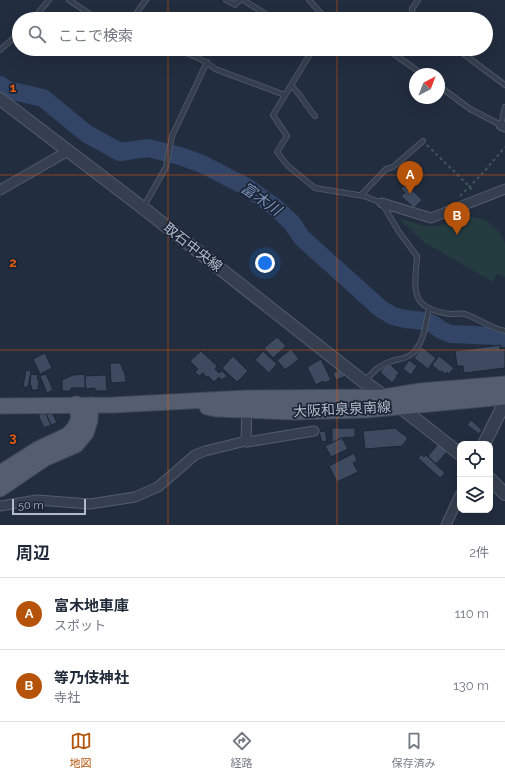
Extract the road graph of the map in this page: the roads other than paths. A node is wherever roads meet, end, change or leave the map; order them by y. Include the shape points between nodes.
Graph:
1 (49, 0) edge
2 (69, 0) edge
3 (146, 0) edge
4 (226, 0) edge
5 (240, 0) edge
6 (243, 0) edge
7 (418, 0) edge
8 (313, 1) edge
9 (39, 12) edge
10 (87, 12) edge
11 (137, 12) edge
12 (263, 12) edge
13 (321, 12) edge
14 (412, 12) edge
15 (12, 39) edge
16 (0, 50) edge
17 (196, 56) edge
18 (309, 56) edge
19 (397, 56) edge
20 (467, 56) edge
21 (207, 62) junction
22 (414, 68) edge
23 (505, 84) edge
24 (291, 86) junction
25 (445, 90) edge
26 (285, 95) junction
27 (0, 99) edge
28 (505, 107) edge
29 (315, 116) dead end
30 (503, 126) edge
31 (423, 141) road end
32 (68, 150) junction
33 (505, 189) edge
34 (0, 190) edge
35 (360, 195) junction
36 (382, 204) junction
37 (143, 208) junction
38 (429, 308) junction
39 (505, 331) edge
40 (364, 382) junction
41 (505, 384) edge
42 (384, 397) junction
43 (505, 397) edge
44 (505, 402) edge
45 (247, 404) junction
46 (84, 405) junction
47 (0, 406) edge
48 (400, 407) junction
49 (314, 431) dead end
50 (246, 441) junction
51 (486, 441) edge
52 (457, 452) edge
53 (0, 473) edge
54 (493, 482) edge
55 (0, 488) edge
56 (505, 494) edge
57 (457, 501) edge
58 (0, 506) edge
59 (446, 525) edge

1 - 9 lane
2 - 10 lane
3 - 11 lane
4 - 5 lane via 235,4
6 - 12 lane
7 - 14 lane
8 - 13 lane
15 - 16 lane
17 - 21 lane
18 - 24 lane
19 - 22 lane
20 - 23 lane
21 - 26 lane via 215,69
21 - 37 lane via 172,136 166,167
24 - 26 lane
24 - 29 lane
25 - 30 lane via 470,109
26 - 35 lane via 273,115 287,136 277,152 288,166 315,188
27 - 32 street, 取石中央線
28 - 30 lane
31 - 35 lane via 393,167 386,169
32 - 34 street
32 - 37 street, 取石中央線
33 - 36 street via 431,218
35 - 36 lane
36 - 38 lane via 417,256 415,289 419,301
37 - 40 street, 取石中央線
38 - 39 lane via 450,314 464,314
38 - 40 lane via 420,344 413,353 376,369
40 - 42 street, 取石中央線
41 - 42 main road, 大阪和泉泉南線 via 420,391
42 - 45 main road, 大阪和泉泉南線
42 - 48 street, 取石中央線
43 - 48 main road, 大阪和泉泉南線
44 - 51 street
45 - 46 main road, 大阪和泉泉南線 via 216,409 179,401
45 - 48 main road, 大阪和泉泉南線 via 293,412
45 - 50 street
46 - 47 main road, 大阪和泉泉南線
46 - 53 main road via 75,427 68,435 38,449
46 - 55 main road via 90,420 86,433 76,445 44,459
48 - 52 street, 取石中央線
49 - 50 street
50 - 58 street via 195,456 158,487 135,497 90,504 37,500
54 - 56 street
57 - 59 street

